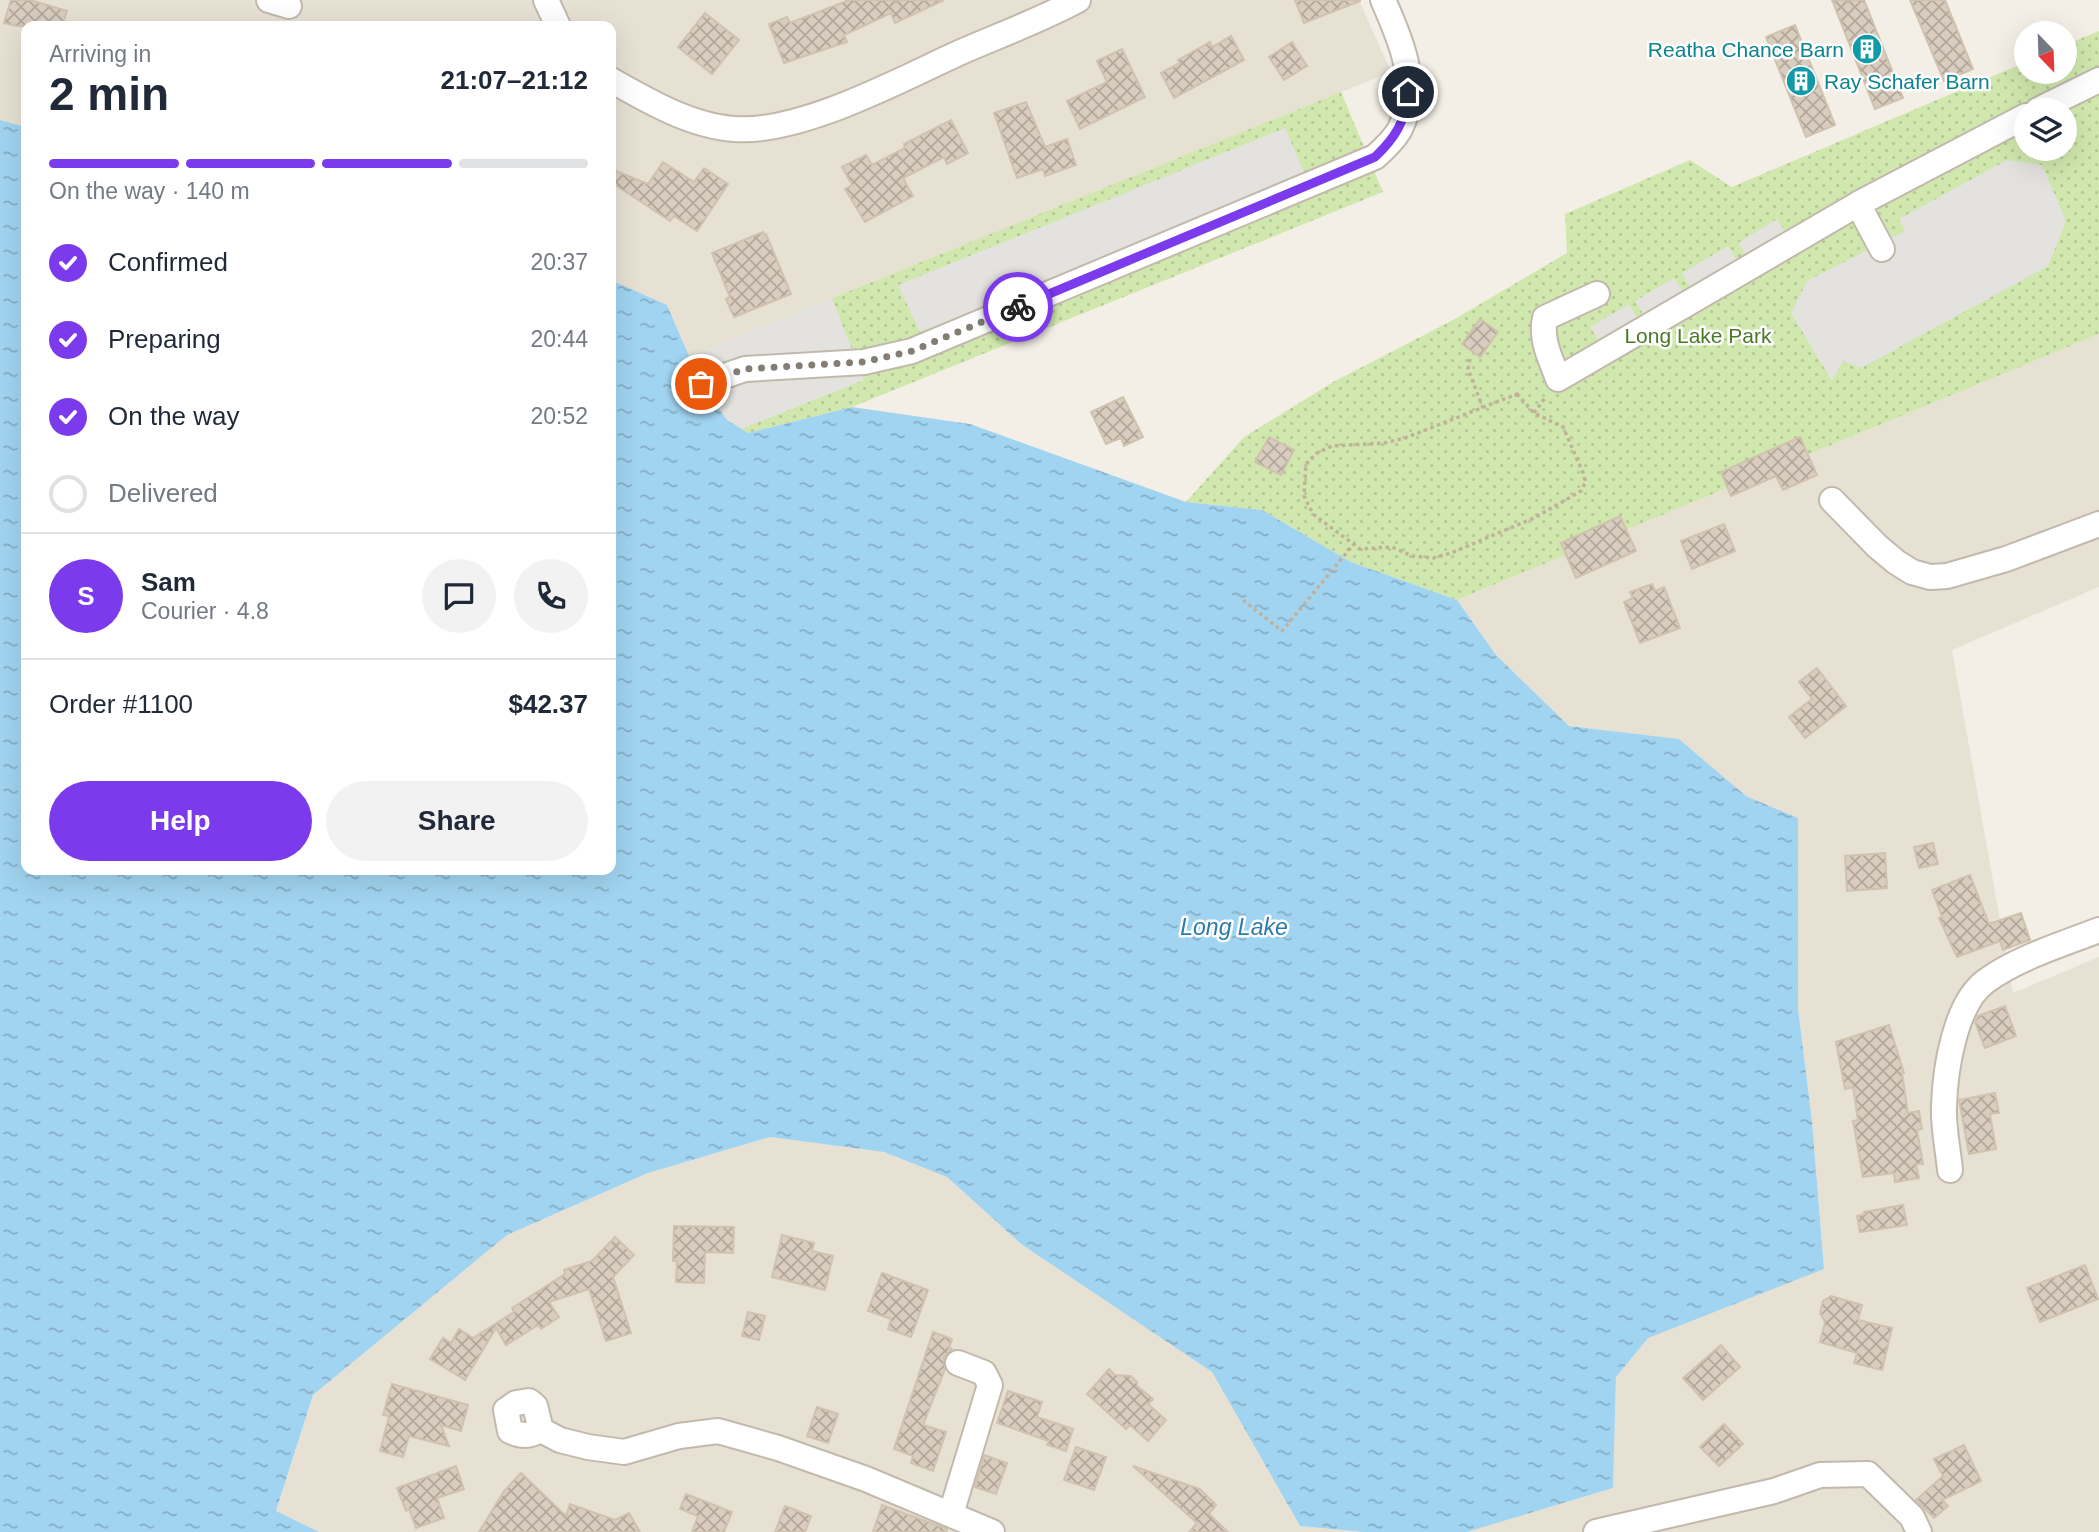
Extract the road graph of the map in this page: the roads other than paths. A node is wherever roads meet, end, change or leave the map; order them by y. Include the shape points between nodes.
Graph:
1 (546, 0) edge
2 (1078, 0) edge
3 (1383, 0) edge
4 (556, 21) edge
5 (2099, 80) edge
6 (616, 83) edge
7 (2062, 98) edge
8 (2014, 123) edge
9 (1858, 204) junction
10 (1882, 249) dead end
11 (1597, 294) dead end
12 (701, 384) dead end
13 (1832, 499) dead end
14 (2099, 524) edge
15 (2099, 930) edge
16 (1950, 1170) dead end
17 (958, 1363) dead end
18 (541, 1430) dead end
19 (951, 1514) junction
20 (992, 1532) edge
21 (1595, 1532) edge
22 (1919, 1532) edge

1 - 4 street
2 - 6 street via 842,105 759,129 733,130 698,122
3 - 12 street via 1399,34 1409,75 1407,110 1399,130 1375,157 912,351 864,362 745,369
5 - 7 street
8 - 9 street
9 - 10 street
9 - 11 street via 1558,379 1544,342 1545,318
13 - 14 street via 1877,547 1912,572 1930,577 2006,559
15 - 16 street via 2004,971 1974,993 1949,1058 1944,1108
17 - 19 street via 984,1373 990,1385
18 - 19 street via 560,1440 624,1452 679,1436 718,1431 866,1479
19 - 20 street
21 - 22 street via 1773,1491 1820,1475 1868,1475 1912,1517

